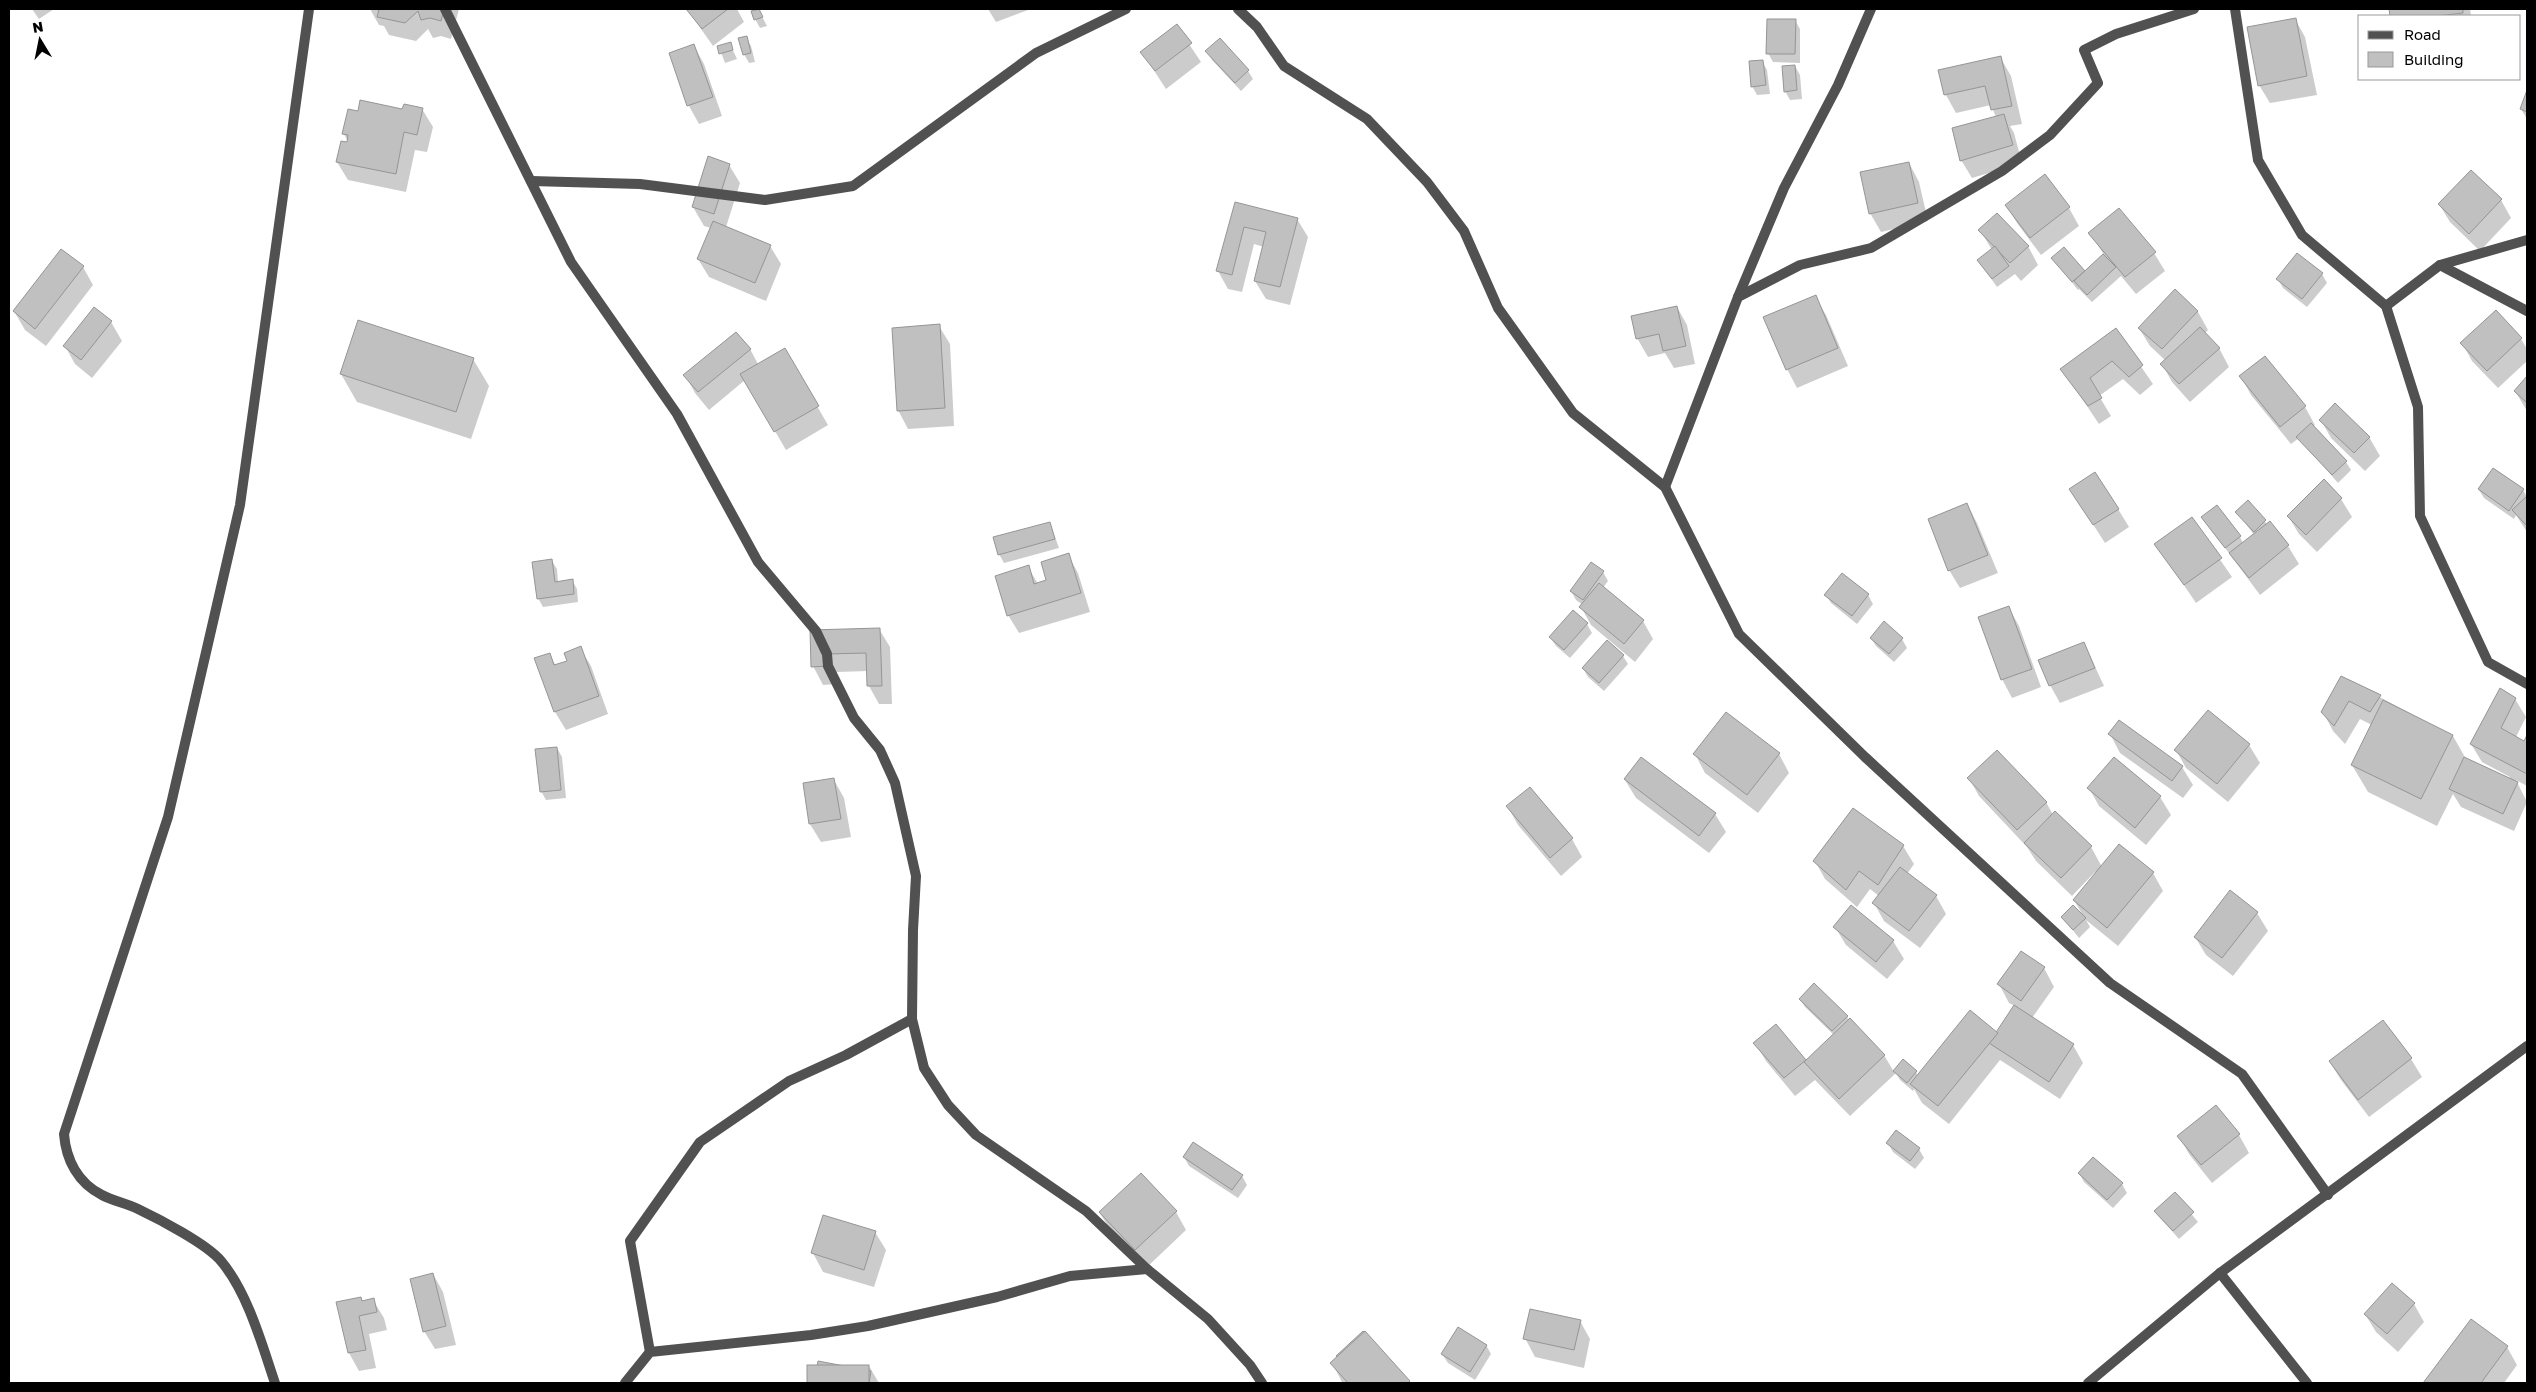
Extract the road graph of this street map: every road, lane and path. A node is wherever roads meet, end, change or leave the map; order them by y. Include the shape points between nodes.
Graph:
1 (309, 9) edge
2 (445, 9) edge
3 (1126, 9) edge
4 (1238, 9) edge
5 (1871, 9) edge
6 (2194, 9) edge
7 (2235, 9) edge
8 (531, 181) junction
9 (2527, 240) edge
10 (2440, 265) junction
11 (1738, 297) junction
12 (2386, 306) junction
13 (2527, 311) edge
14 (1665, 487) junction
15 (2527, 684) edge
16 (912, 1019) junction
17 (2527, 1046) edge
18 (2328, 1195) junction
19 (1147, 1269) junction
20 (2220, 1273) junction
21 (650, 1352) junction
22 (275, 1383) edge
23 (624, 1383) edge
24 (1262, 1383) edge
25 (2088, 1383) edge
26 (2307, 1383) edge

1 - 22 street via 240,505 168,817 64,1134 66,1149 80,1180 102,1196 137,1208 205,1247 221,1261 244,1299
2 - 8 street
3 - 8 street via 1036,53 854,186 765,200 640,184
4 - 14 street via 1257,26 1284,66 1367,119 1427,182 1464,231 1498,308 1573,413
5 - 11 street via 1838,85 1784,188
6 - 11 street via 2116,34 2084,50 2098,83 2050,135 2002,171 1871,248 1800,265
7 - 12 street via 2258,160 2302,235
8 - 16 street via 571,262 677,414 758,562 816,631 827,654 828,666 854,718 880,750 894,783 916,876
9 - 10 street
10 - 12 street
10 - 13 street
11 - 14 street
12 - 15 street via 2418,407 2420,516 2488,662
14 - 18 street via 1739,634 1865,757 2110,983 2242,1074
16 - 19 street via 924,1068 948,1105 976,1135 1086,1212
16 - 21 street via 789,1081 700,1142 630,1241
17 - 18 street
18 - 20 street
19 - 21 street via 1070,1276 997,1297 811,1336
19 - 24 street via 1208,1319
20 - 25 street
20 - 26 street
21 - 23 street

